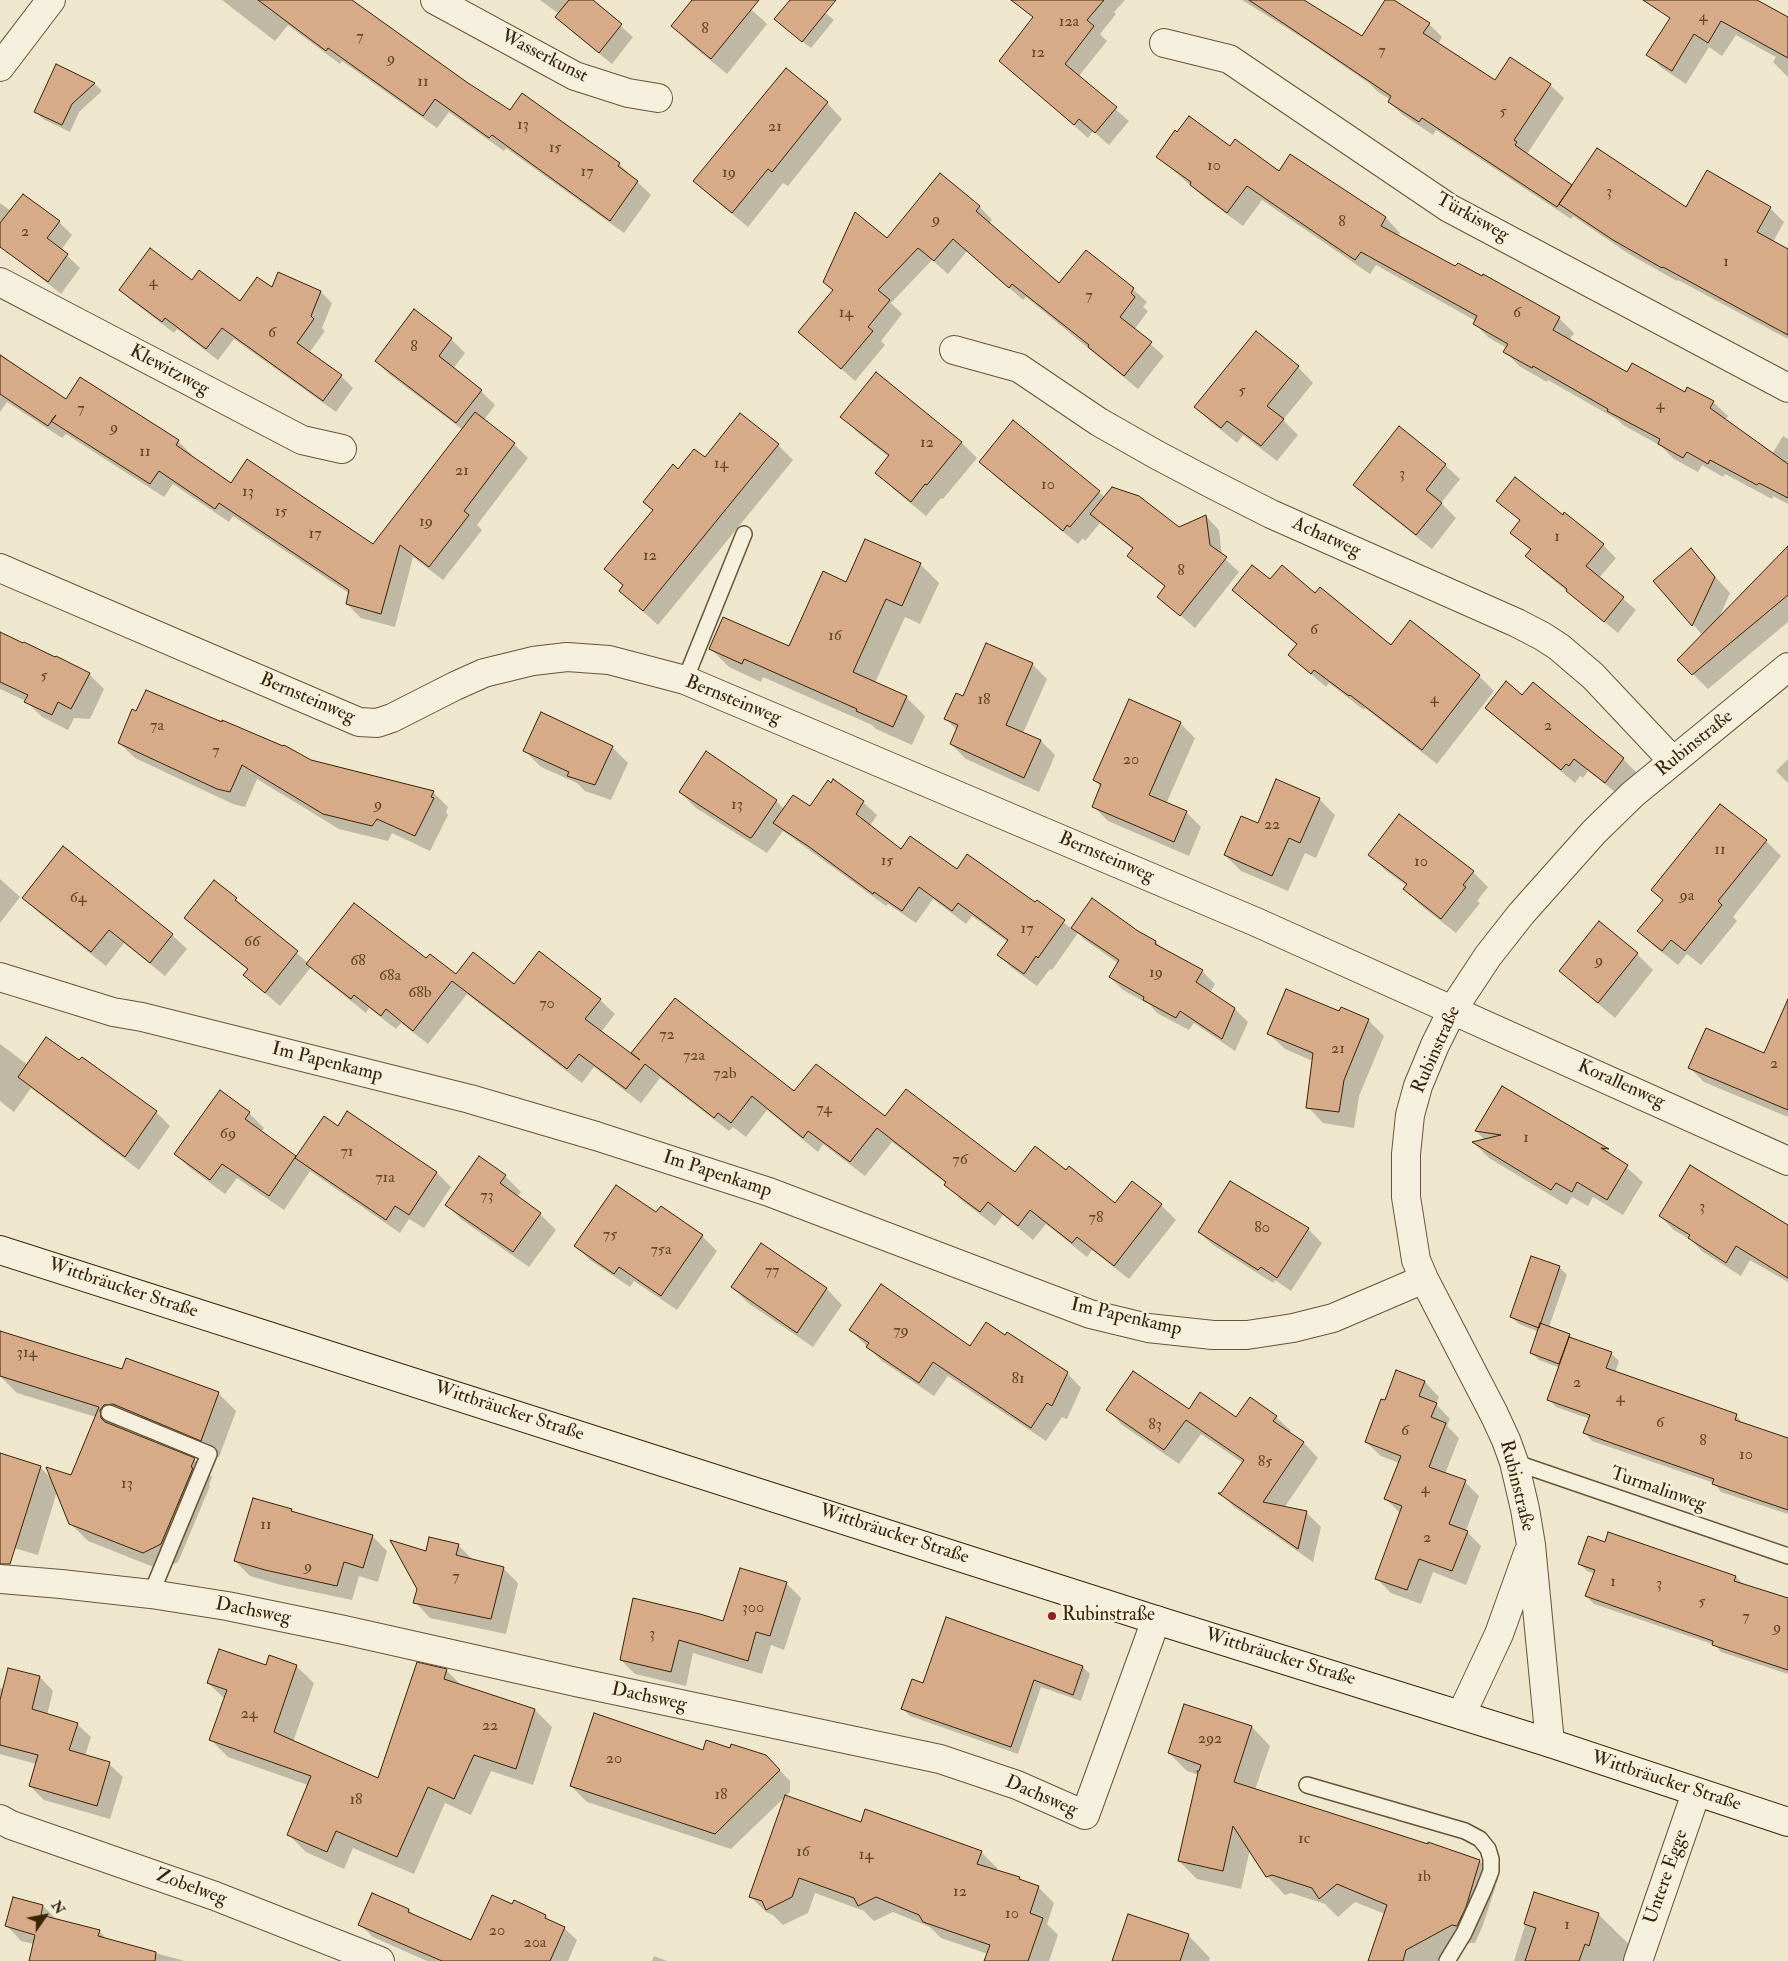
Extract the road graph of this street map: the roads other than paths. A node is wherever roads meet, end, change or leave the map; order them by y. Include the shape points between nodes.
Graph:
1 (51, 0) edge
2 (435, 0) edge
3 (1164, 42) dead end
4 (0, 67) edge
5 (658, 98) dead end
6 (0, 282) edge
7 (954, 350) dead end
8 (1788, 388) edge
9 (342, 449) dead end
10 (744, 534) dead end
11 (0, 568) edge
12 (1788, 667) edge
13 (685, 680) junction
14 (1673, 761) junction
15 (0, 976) edge
16 (1454, 1010) junction
17 (1788, 1161) edge
18 (0, 1250) edge
19 (1424, 1279) junction
20 (110, 1413) dead end
21 (1514, 1462) junction
22 (1531, 1544) junction
23 (1788, 1556) edge
24 (0, 1579) edge
25 (151, 1594) junction
26 (1156, 1620) junction
27 (1462, 1715) junction
28 (1550, 1743) junction
29 (1307, 1785) dead end
30 (1696, 1792) junction
31 (0, 1819) edge
32 (1788, 1822) edge
33 (380, 1961) edge
34 (1447, 1961) edge
35 (1638, 1961) edge

1 - 4 street
2 - 5 street, Wasserkunst via 575,76 628,93
3 - 8 street, Türkisweg via 1229,58 1449,208
6 - 9 street, Klewitzweg via 302,440
7 - 14 street, Achatweg via 1018,368 1099,422 1222,489 1542,636 1594,676
10 - 13 lane
11 - 13 street, Bernsteinweg via 359,722 377,723 392,718 484,673 533,661 567,657 609,660
12 - 14 street, Rubinstraße
13 - 16 street, Bernsteinweg via 1256,922
14 - 16 street, Rubinstraße via 1633,794 1556,873 1488,956
15 - 19 street, Im Papenkamp via 113,1012 460,1096 596,1136 769,1192 1090,1314 1148,1328 1213,1335 1247,1335 1293,1328 1334,1318
16 - 17 street, Korallenweg
16 - 19 street, Rubinstraße via 1435,1045 1410,1116 1406,1197 1416,1260
18 - 26 street, Wittbräucker Straße
19 - 21 street, Rubinstraße via 1494,1414
20 - 25 lane via 208,1454
21 - 22 street, Rubinstraße
21 - 23 lane, Turmalinweg
22 - 27 street, Rubinstraße via 1499,1634
22 - 28 street, Rubinstraße
24 - 25 street, Dachsweg
25 - 26 street, Dachsweg via 344,1630 940,1759 1017,1785 1085,1815
26 - 27 street, Wittbräucker Straße
27 - 28 street, Wittbräucker Straße
28 - 30 street, Wittbräucker Straße
29 - 34 lane via 1465,1831 1480,1839 1488,1849 1492,1859 1491,1871 1464,1933
30 - 32 street, Wittbräucker Straße
30 - 35 street, Untere Egge
31 - 33 street, Zobelweg via 215,1896

